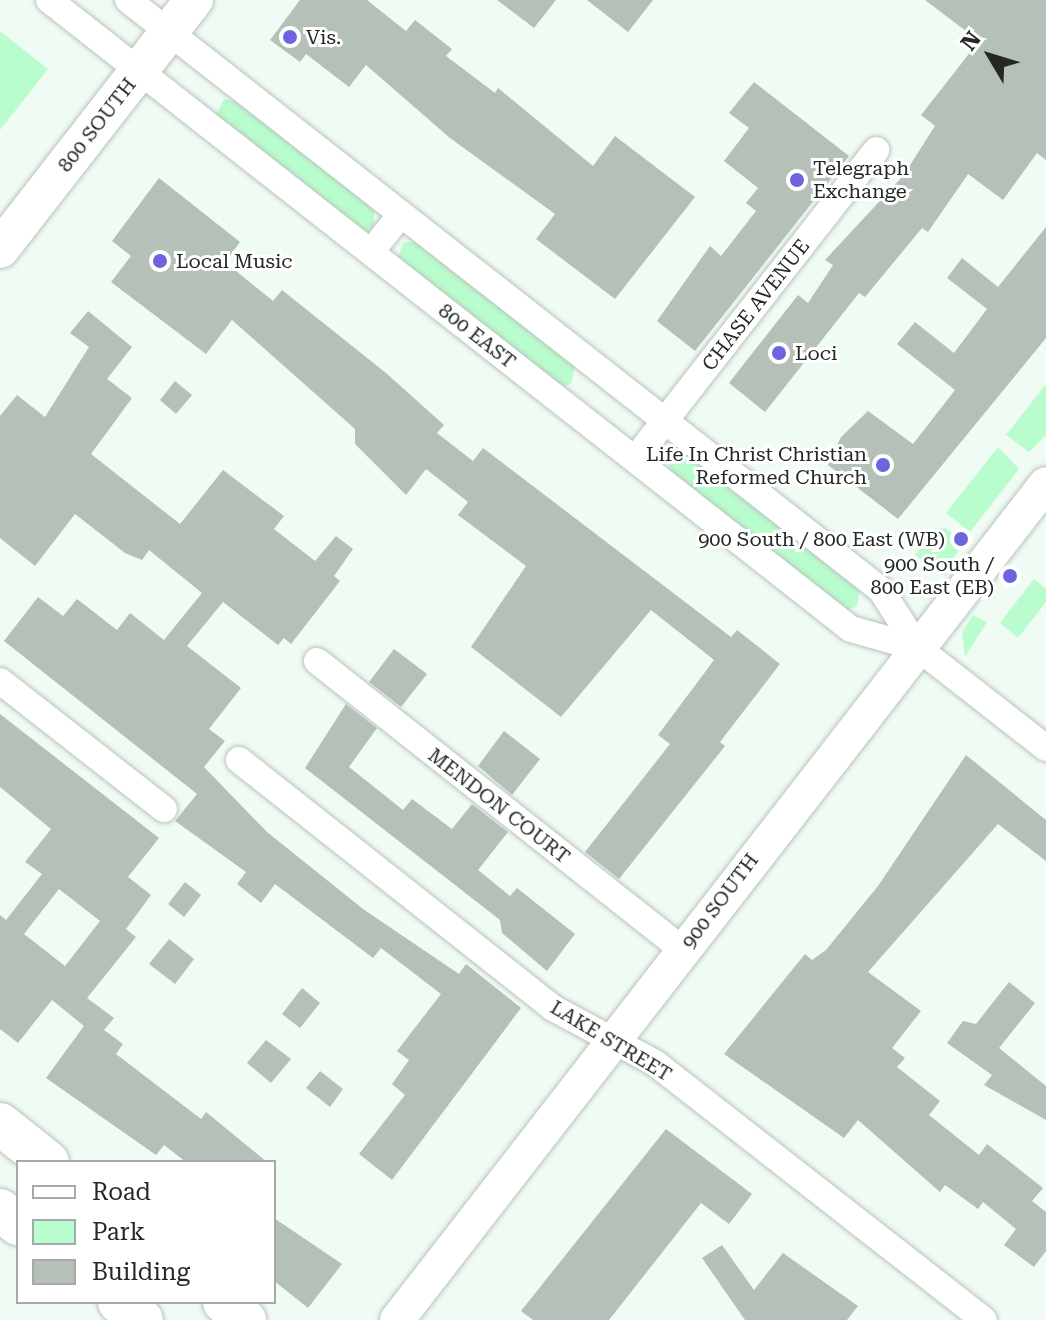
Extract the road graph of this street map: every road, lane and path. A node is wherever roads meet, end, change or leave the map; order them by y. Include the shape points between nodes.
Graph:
1 (49, 0) edge
2 (128, 0) edge
3 (194, 0) edge
4 (169, 32) junction
5 (139, 70) junction
6 (876, 150) dead end
7 (401, 214) junction
8 (0, 249) edge
9 (371, 252) junction
10 (665, 421) junction
11 (635, 459) junction
12 (1046, 484) edge
13 (918, 648) junction
14 (317, 661) dead end
15 (0, 681) edge
16 (1046, 748) edge
17 (239, 760) dead end
18 (164, 809) dead end
19 (683, 950) junction
20 (612, 1041) junction
21 (0, 1124) edge
22 (45, 1160) edge
23 (0, 1210) edge
24 (16, 1222) edge
25 (122, 1304) edge
26 (226, 1304) edge
27 (142, 1320) edge
28 (245, 1320) edge
29 (397, 1320) edge
30 (984, 1320) edge

1 - 5 street, 800 EAST
2 - 4 street, 800 EAST
3 - 4 main road, 800 SOUTH
4 - 5 main road, 800 SOUTH
4 - 7 street, 800 EAST
5 - 8 main road, 800 SOUTH
5 - 9 street, 800 EAST
6 - 10 street, CHASE AVENUE
7 - 9 street
7 - 10 street, 800 EAST
9 - 11 street, 800 EAST
10 - 11 street, CHASE AVENUE
10 - 13 street, 800 EAST via 881,590
11 - 13 street, 800 EAST via 851,629
12 - 13 street, 900 SOUTH
13 - 16 street, 800 EAST
13 - 19 street, 900 SOUTH
14 - 19 street, MENDON COURT
15 - 18 street
17 - 20 street, LAKE STREET via 553,1008
19 - 20 street, 900 SOUTH
20 - 29 street, 900 SOUTH
20 - 30 street, LAKE STREET via 655,1063
21 - 22 main road
23 - 24 main road
25 - 27 main road
26 - 28 main road

